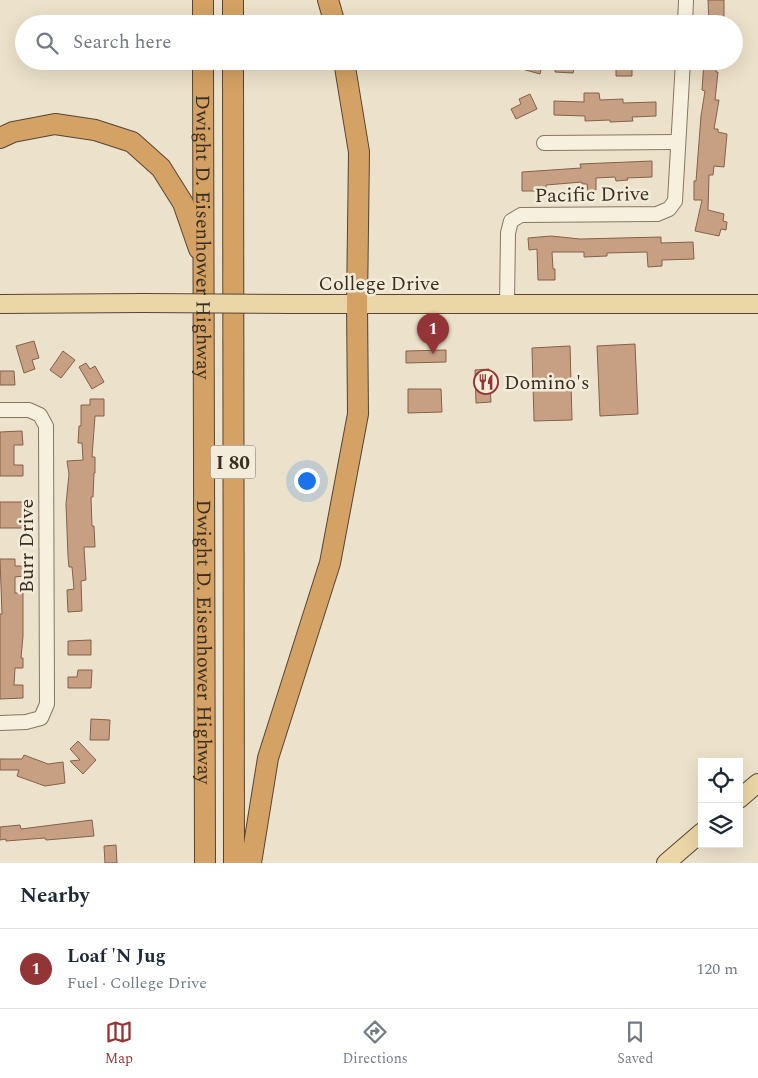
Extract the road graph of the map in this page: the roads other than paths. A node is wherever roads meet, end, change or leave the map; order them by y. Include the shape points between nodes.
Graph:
1 (203, 0) edge
2 (233, 0) edge
3 (328, 0) edge
4 (686, 0) edge
5 (204, 15) edge
6 (233, 15) edge
7 (332, 15) edge
8 (685, 15) edge
9 (204, 70) edge
10 (233, 70) edge
11 (345, 70) edge
12 (682, 70) edge
13 (0, 138) edge
14 (678, 142) junction
15 (544, 143) dead end
16 (204, 263) junction
17 (0, 304) edge
18 (357, 304) junction
19 (507, 304) junction
20 (758, 304) edge
21 (0, 410) edge
22 (0, 723) edge
23 (758, 782) edge
24 (743, 795) edge
25 (698, 835) edge
26 (205, 863) edge
27 (234, 863) edge
28 (251, 863) edge
29 (666, 863) edge

1 - 5 highway
2 - 6 highway
3 - 7 highway
4 - 8 street
9 - 16 highway, Dwight D. Eisenhower Highway / I 80
10 - 27 highway, Dwight D. Eisenhower Highway / I 80
11 - 18 highway via 359,152
12 - 14 street
13 - 16 highway, I 80 via 13,132 55,124 94,130 132,142 161,168 182,203
14 - 15 street
14 - 19 street, Pacific Drive via 675,201 669,209 657,214 522,214 511,221
16 - 26 highway, Dwight D. Eisenhower Highway / I 80
17 - 18 main road, College Drive, bridge
18 - 19 main road, College Drive
18 - 28 highway via 358,414 330,563 268,758
19 - 20 main road, College Drive
21 - 22 street, Burr Drive via 29,410 40,415 46,426 47,704 41,718
23 - 24 main road
25 - 29 main road

